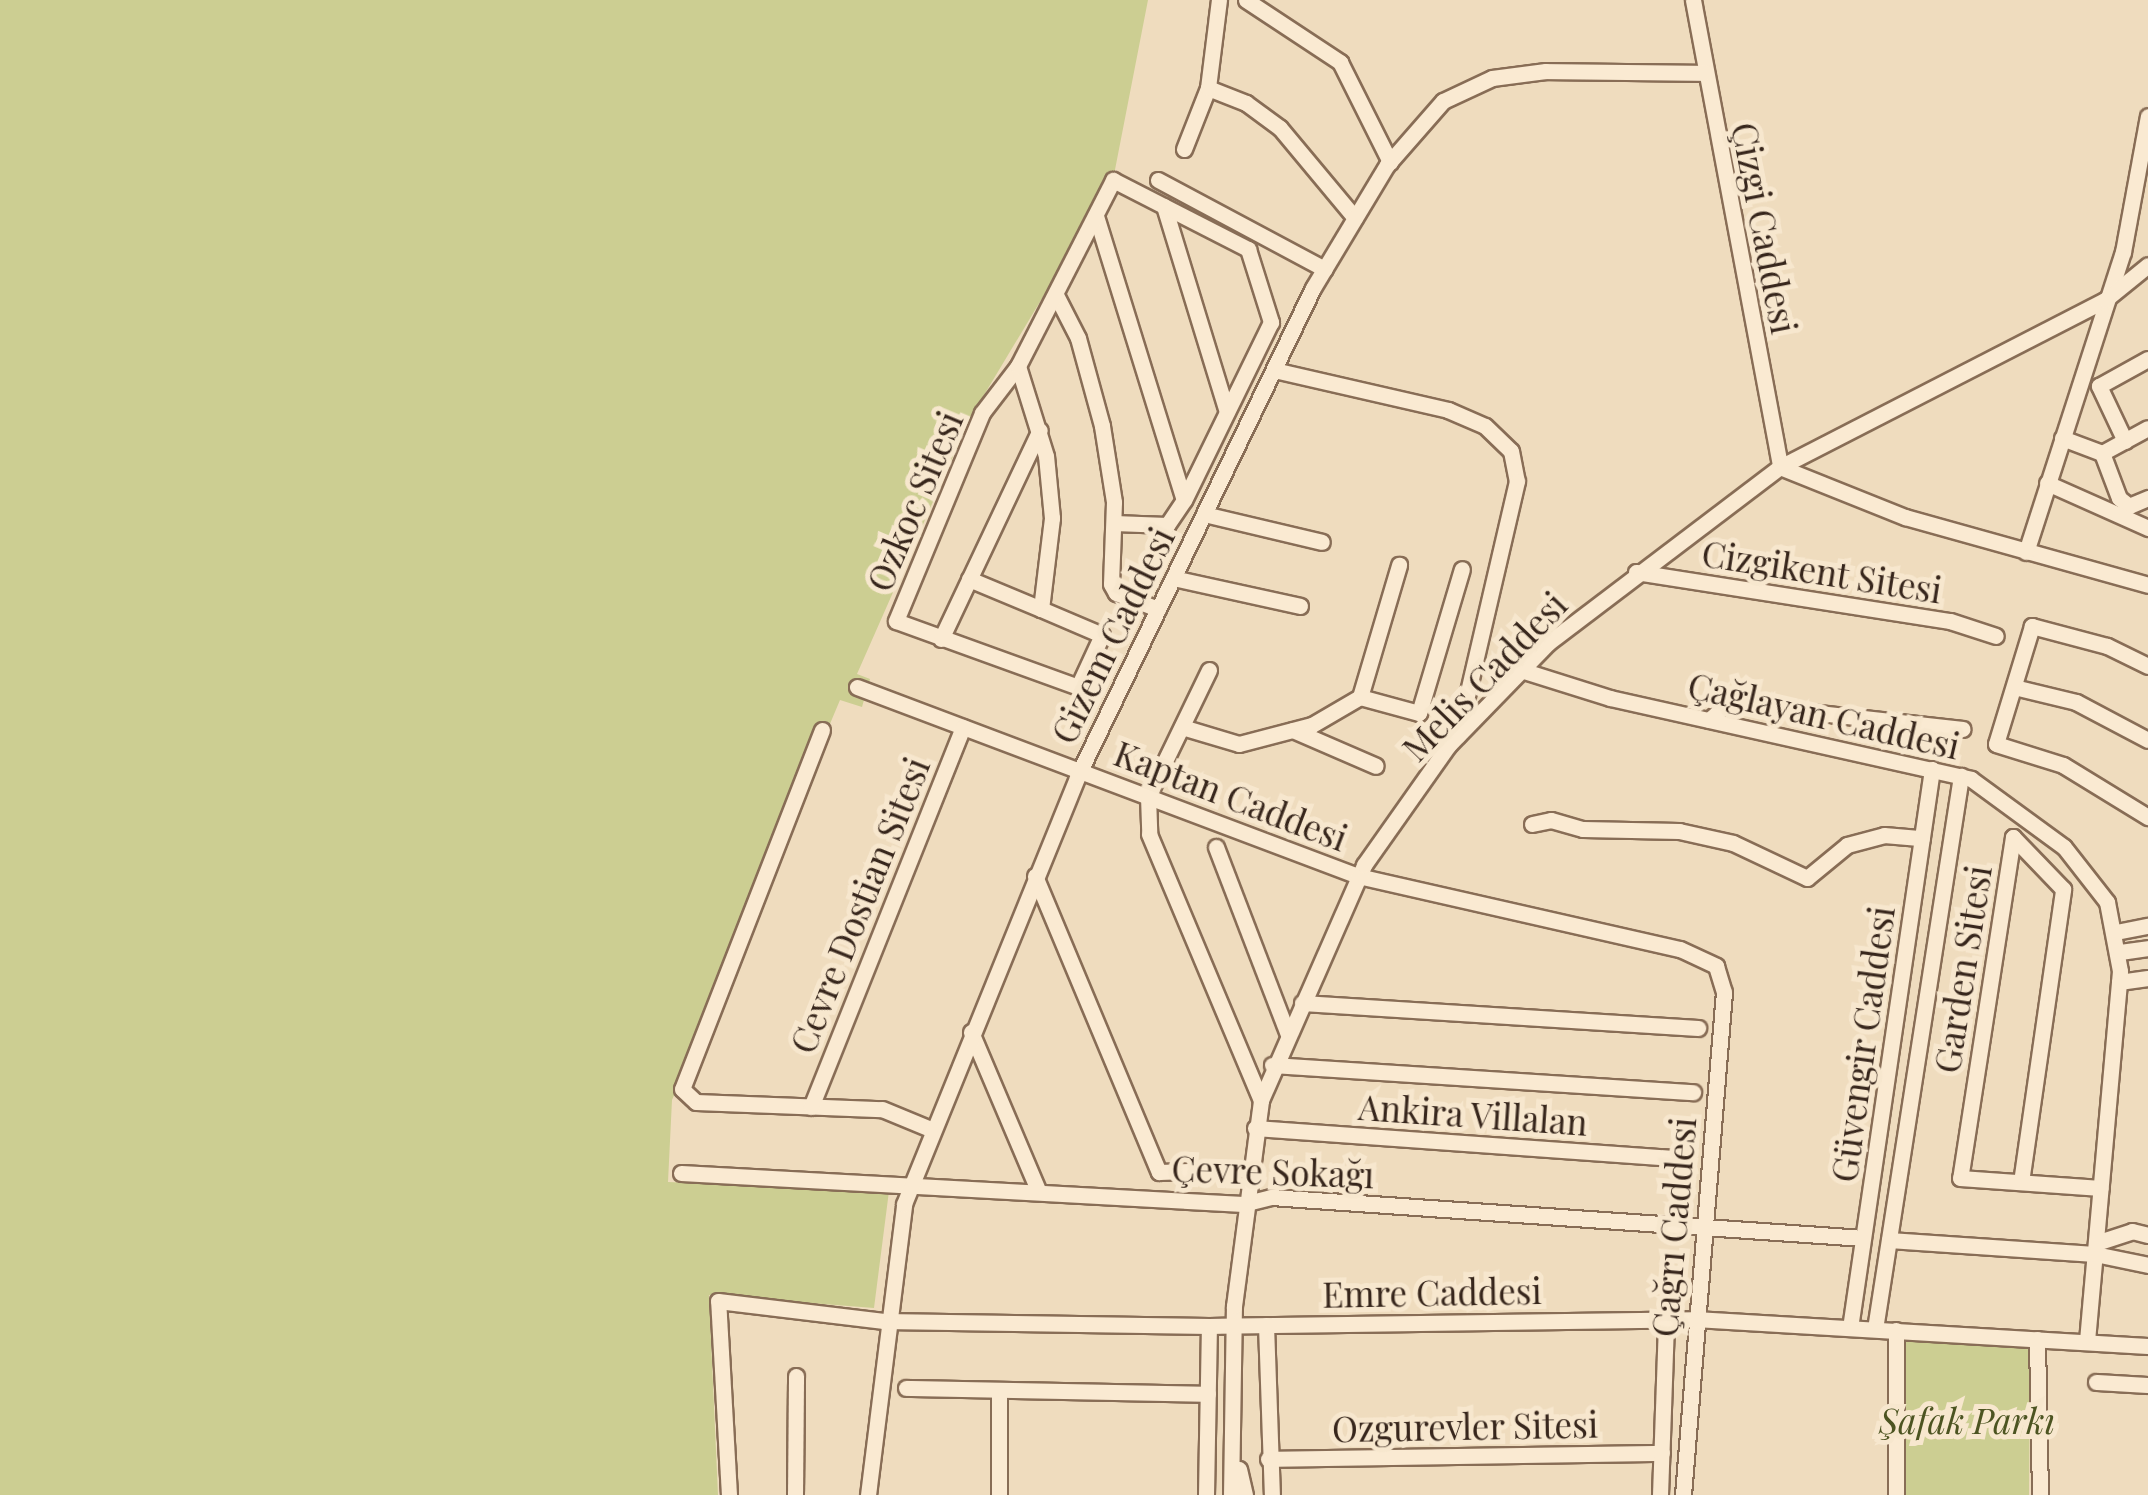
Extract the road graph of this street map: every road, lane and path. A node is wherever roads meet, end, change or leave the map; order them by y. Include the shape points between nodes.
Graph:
1 (1219, 0) edge
2 (1246, 0) edge
3 (1693, 0) edge
4 (1706, 74) junction
5 (1208, 88) junction
6 (2148, 116) edge
7 (1184, 149) dead end
8 (1390, 162) junction
9 (1158, 180) dead end
10 (1164, 206) junction
11 (1096, 216) junction
12 (1355, 218) junction
13 (2148, 264) edge
14 (1325, 269) junction
15 (1057, 297) junction
16 (2104, 300) junction
17 (2148, 359) edge
18 (1018, 366) junction
19 (1274, 370) junction
20 (1228, 412) junction
21 (2148, 428) edge
22 (1040, 430) junction
23 (2062, 438) junction
24 (2125, 441) junction
25 (2102, 454) junction
26 (1780, 467) junction
27 (2048, 483) junction
28 (2148, 498) edge
29 (1184, 500) junction
30 (1204, 514) junction
31 (1114, 523) junction
32 (2148, 528) edge
33 (1322, 542) dead end
34 (2026, 552) junction
35 (1400, 565) dead end
36 (1462, 569) dead end
37 (1636, 572) junction
38 (1173, 578) junction
39 (969, 579) junction
40 (2148, 585) edge
41 (1300, 606) dead end
42 (1041, 608) junction
43 (1158, 609) junction
44 (1996, 636) dead end
45 (941, 640) junction
46 (2148, 666) edge
47 (1209, 670) dead end
48 (1521, 670) junction
49 (857, 687) dead end
50 (2014, 687) junction
51 (1360, 698) junction
52 (1709, 720) junction
53 (963, 726) junction
54 (1182, 727) junction
55 (1963, 729) dead end
56 (822, 730) dead end
57 (1292, 730) junction
58 (1457, 737) junction
59 (2148, 740) edge
60 (1376, 766) dead end
61 (1932, 768) junction
62 (1080, 770) junction
63 (1961, 776) junction
64 (1148, 796) junction
65 (2148, 817) edge
66 (1532, 824) dead end
67 (1922, 838) junction
68 (1216, 847) dead end
69 (1035, 876) junction
70 (1358, 876) junction
71 (1808, 878) junction
72 (1824, 889) dead end
73 (2148, 926) edge
74 (2116, 932) junction
75 (2148, 948) edge
76 (2120, 952) junction
77 (1716, 966) joint
78 (2148, 978) edge
79 (2120, 982) junction
80 (1302, 1002) junction
81 (1698, 1028) dead end
82 (971, 1032) junction
83 (1288, 1035) junction
84 (1272, 1065) junction
85 (1692, 1092) dead end
86 (1261, 1100) junction
87 (812, 1107) junction
88 (1255, 1128) junction
89 (932, 1130) junction
90 (1687, 1159) dead end
91 (1249, 1168) junction
92 (681, 1173) dead end
93 (912, 1182) junction
94 (2021, 1182) junction
95 (2101, 1188) junction
96 (1038, 1190) junction
97 (1243, 1204) junction
98 (1703, 1224) junction
99 (2148, 1235) edge
100 (1863, 1238) junction
101 (1889, 1240) junction
102 (2095, 1248) junction
103 (2148, 1265) edge
104 (1666, 1319) junction
105 (1694, 1319) junction
106 (884, 1320) junction
107 (1234, 1325) junction
108 (1266, 1325) junction
109 (1210, 1326) junction
110 (1850, 1328) junction
111 (1875, 1329) junction
112 (1896, 1330) junction
113 (2036, 1339) junction
114 (2086, 1342) junction
115 (2148, 1346) edge
116 (796, 1376) dead end
117 (2096, 1382) dead end
118 (2148, 1385) edge
119 (906, 1388) dead end
120 (999, 1390) junction
121 (1208, 1394) junction
122 (1662, 1453) junction
123 (1268, 1459) junction
124 (1236, 1460) junction
125 (729, 1495) edge
126 (795, 1495) edge
127 (868, 1495) edge
128 (998, 1495) edge
129 (1206, 1495) edge
130 (1231, 1495) edge
131 (1245, 1495) edge
132 (1272, 1495) edge
133 (1660, 1495) edge
134 (1683, 1495) edge
135 (1896, 1495) edge
136 (2040, 1495) edge

1 - 5 street
2 - 8 street via 1340,62
3 - 4 street, Çizgi Caddesi
4 - 8 street, Gizem Caddesi via 1546,71 1492,78 1443,101
4 - 26 street, Çizgi Caddesi
5 - 7 street
5 - 12 street via 1246,103 1280,128
6 - 16 street via 2122,252
8 - 12 street, Gizem Caddesi
9 - 14 street
10 - 11 street, Ozkoc Sitesi via 1113,180
10 - 20 street
10 - 20 street, Ozkoc Sitesi via 1248,249 1271,322
11 - 15 street, Ozkoc Sitesi
11 - 29 street
12 - 14 street, Gizem Caddesi
13 - 16 street, Melis Caddesi
14 - 19 street, Gizem Caddesi
15 - 18 street, Ozkoc Sitesi
15 - 31 street via 1078,338 1102,426
16 - 23 street
16 - 26 street, Melis Caddesi
17 - 24 street via 2099,386
18 - 22 street
18 - 45 street, Ozkoc Sitesi via 982,413 896,621
19 - 30 street, Gizem Caddesi
19 - 58 street via 1448,410 1485,426 1511,451 1517,481
20 - 29 street, Ozkoc Sitesi
21 - 24 street
22 - 39 street
22 - 42 street via 1052,518
23 - 25 street
23 - 27 street
24 - 25 street
25 - 28 street via 2118,498 2129,506
26 - 34 street via 1905,517
26 - 37 street, Melis Caddesi
27 - 32 street
27 - 34 street
29 - 31 street via 1166,524
30 - 33 street
30 - 38 street, Gizem Caddesi
31 - 43 street via 1111,584 1116,593
34 - 40 street
35 - 51 street
36 - 51 street via 1419,713
37 - 44 street, Cizgikent Sitesi via 1950,621
37 - 48 street, Melis Caddesi
38 - 41 street
38 - 43 street, Gizem Caddesi
39 - 42 street
39 - 45 street
42 - 45 street, Ozkoc Sitesi via 1102,634 1078,688
43 - 62 street, Gizem Caddesi
46 - 50 street via 2106,646 2032,626
47 - 54 street
48 - 52 street, Çağlayan Caddesi
48 - 58 street, Melis Caddesi
49 - 53 street, Kaptan Caddesi
50 - 59 street via 2076,702
50 - 65 street via 1996,744 2063,764
51 - 57 street
52 - 55 street via 1728,703
52 - 61 street, Çağlayan Caddesi
53 - 62 street, Kaptan Caddesi
53 - 87 street, Cevre Dostian Sitesi
54 - 57 street via 1239,744
54 - 64 street
56 - 87 street via 682,1089 696,1102
57 - 60 street
58 - 70 street, Melis Caddesi
61 - 63 street, Çağlayan Caddesi
61 - 67 street, Güvengir Caddesi
62 - 64 street, Kaptan Caddesi
62 - 69 street, Gizem Caddesi
63 - 74 street, Çağlayan Caddesi via 2022,811 2064,847 2107,902
63 - 101 street, Güvengir Caddesi
64 - 70 street, Kaptan Caddesi
64 - 86 street via 1149,834
66 - 71 street via 1679,831 1732,843
67 - 71 street via 1884,835 1848,844
67 - 100 street, Güvengir Caddesi
68 - 83 street
69 - 82 street, Gizem Caddesi
69 - 91 street via 1159,1172
70 - 77 street, Kaptan Caddesi via 1680,949
70 - 80 street, Melis Caddesi
71 - 72 street
73 - 74 street
74 - 76 street, Çağlayan Caddesi
75 - 76 street
76 - 79 street, Çağlayan Caddesi
77 - 98 street, Çağrı Caddesi via 1724,992
78 - 79 street
79 - 95 street, Çağlayan Caddesi
80 - 81 street
80 - 83 street, Melis Caddesi
82 - 89 street, Gizem Caddesi
82 - 96 street
83 - 84 street, Melis Caddesi
84 - 85 street, Ankira Villalan
84 - 86 street, Melis Caddesi
86 - 88 street, Melis Caddesi
87 - 89 street via 882,1110
88 - 90 street, Ankira Villalan
88 - 91 street, Melis Caddesi
89 - 93 street, Gizem Caddesi
91 - 97 street, Melis Caddesi
92 - 93 street, Çevre Sokağı
93 - 96 street, Çevre Sokağı
93 - 106 street, Gizem Caddesi
94 - 94 street, Garden Sitesi via 1960,1178 2013,836 2063,889
94 - 95 street, Garden Sitesi
95 - 102 street, Çağlayan Caddesi
96 - 97 street, Çevre Sokağı
97 - 98 street, Çevre Sokağı via 1271,1197
97 - 107 street, Melis Caddesi
98 - 100 street, Çevre Sokağı
98 - 105 street, Çağrı Caddesi
99 - 102 street via 2132,1231
100 - 110 street, Güvengir Caddesi
101 - 102 street
101 - 111 street, Güvengir Caddesi
102 - 103 street
102 - 114 street, Çağlayan Caddesi
104 - 105 street, Emre Caddesi
104 - 108 street, Emre Caddesi
104 - 122 street
105 - 110 street, Emre Caddesi
105 - 134 street, Çağrı Caddesi
106 - 109 street, Emre Caddesi
106 - 125 street, Emre Caddesi via 718,1302
106 - 127 street, Gizem Caddesi
107 - 108 street, Emre Caddesi
107 - 109 street, Emre Caddesi
107 - 124 street, Melis Caddesi
108 - 123 street
109 - 121 street
110 - 111 street, Emre Caddesi
111 - 112 street, Emre Caddesi
112 - 113 street, Emre Caddesi
112 - 135 street
113 - 114 street, Emre Caddesi
113 - 136 street
114 - 115 street, Emre Caddesi
116 - 126 street
117 - 118 street
119 - 120 street
120 - 121 street
120 - 128 street
121 - 129 street
122 - 123 street, Ozgurevler Sitesi
122 - 133 street
123 - 132 street
124 - 130 street, Melis Caddesi
124 - 131 street, Melis Caddesi

